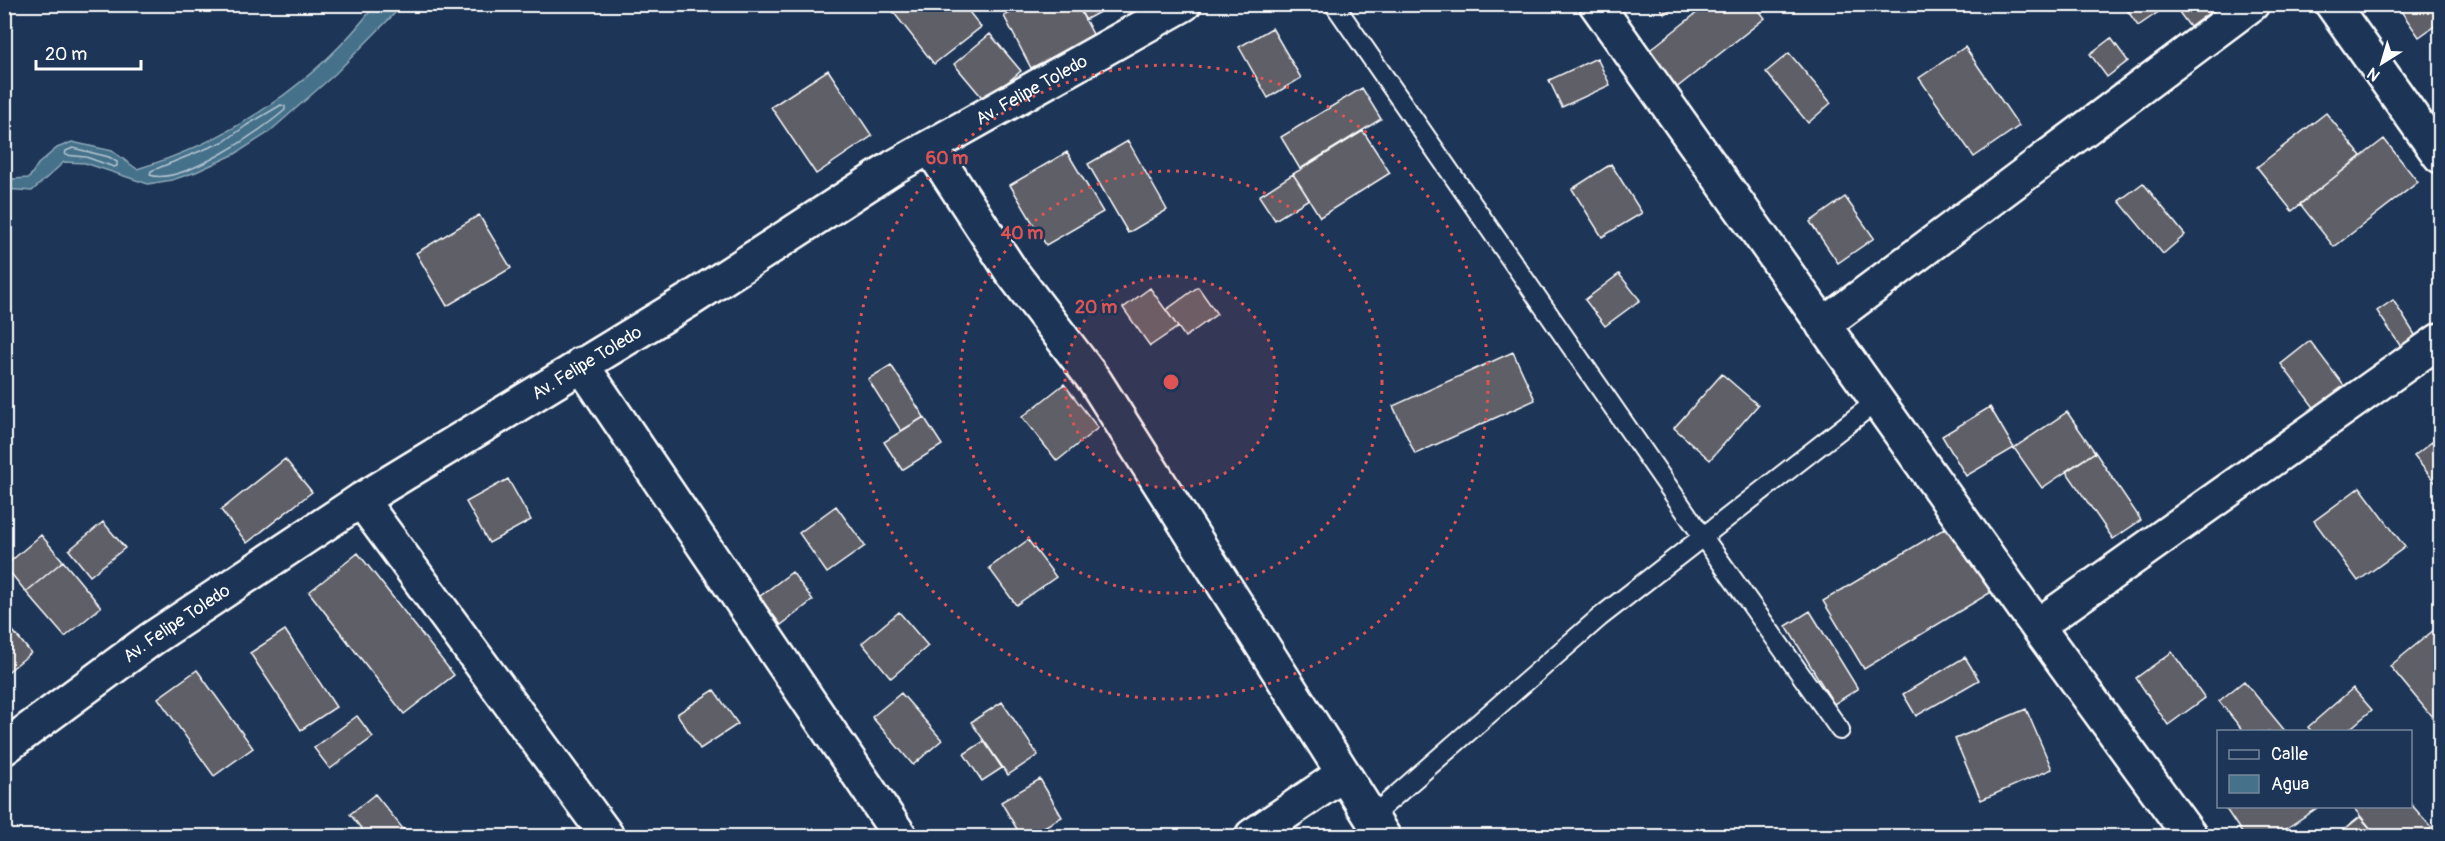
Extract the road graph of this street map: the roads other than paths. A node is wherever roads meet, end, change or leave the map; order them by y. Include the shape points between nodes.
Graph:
1 (1184, 4) edge
2 (1334, 4) edge
3 (1596, 4) edge
4 (2252, 4) edge
5 (2331, 4) edge
6 (930, 147) junction
7 (2440, 156) edge
8 (1823, 325) junction
9 (2440, 340) edge
10 (581, 364) junction
11 (1877, 402) junction
12 (361, 500) junction
13 (1703, 537) junction
14 (2037, 626) junction
15 (1840, 730) dead end
16 (4, 748) edge
17 (1342, 774) junction
18 (1377, 827) edge
19 (607, 837) edge
20 (900, 837) edge
21 (1252, 837) edge
22 (2190, 837) edge

1 - 6 street, Av. Felipe Toledo
2 - 13 lane
3 - 8 street
4 - 8 street
5 - 7 street
6 - 10 street, Av. Felipe Toledo
6 - 17 street via 1011,271 1095,381
8 - 11 street
9 - 14 street
10 - 12 street, Av. Felipe Toledo
10 - 20 street
11 - 13 lane
11 - 14 street
12 - 16 street, Av. Felipe Toledo via 150,640
12 - 19 street
13 - 15 lane
13 - 18 lane via 1600,617
14 - 22 street
17 - 18 street
17 - 21 street

